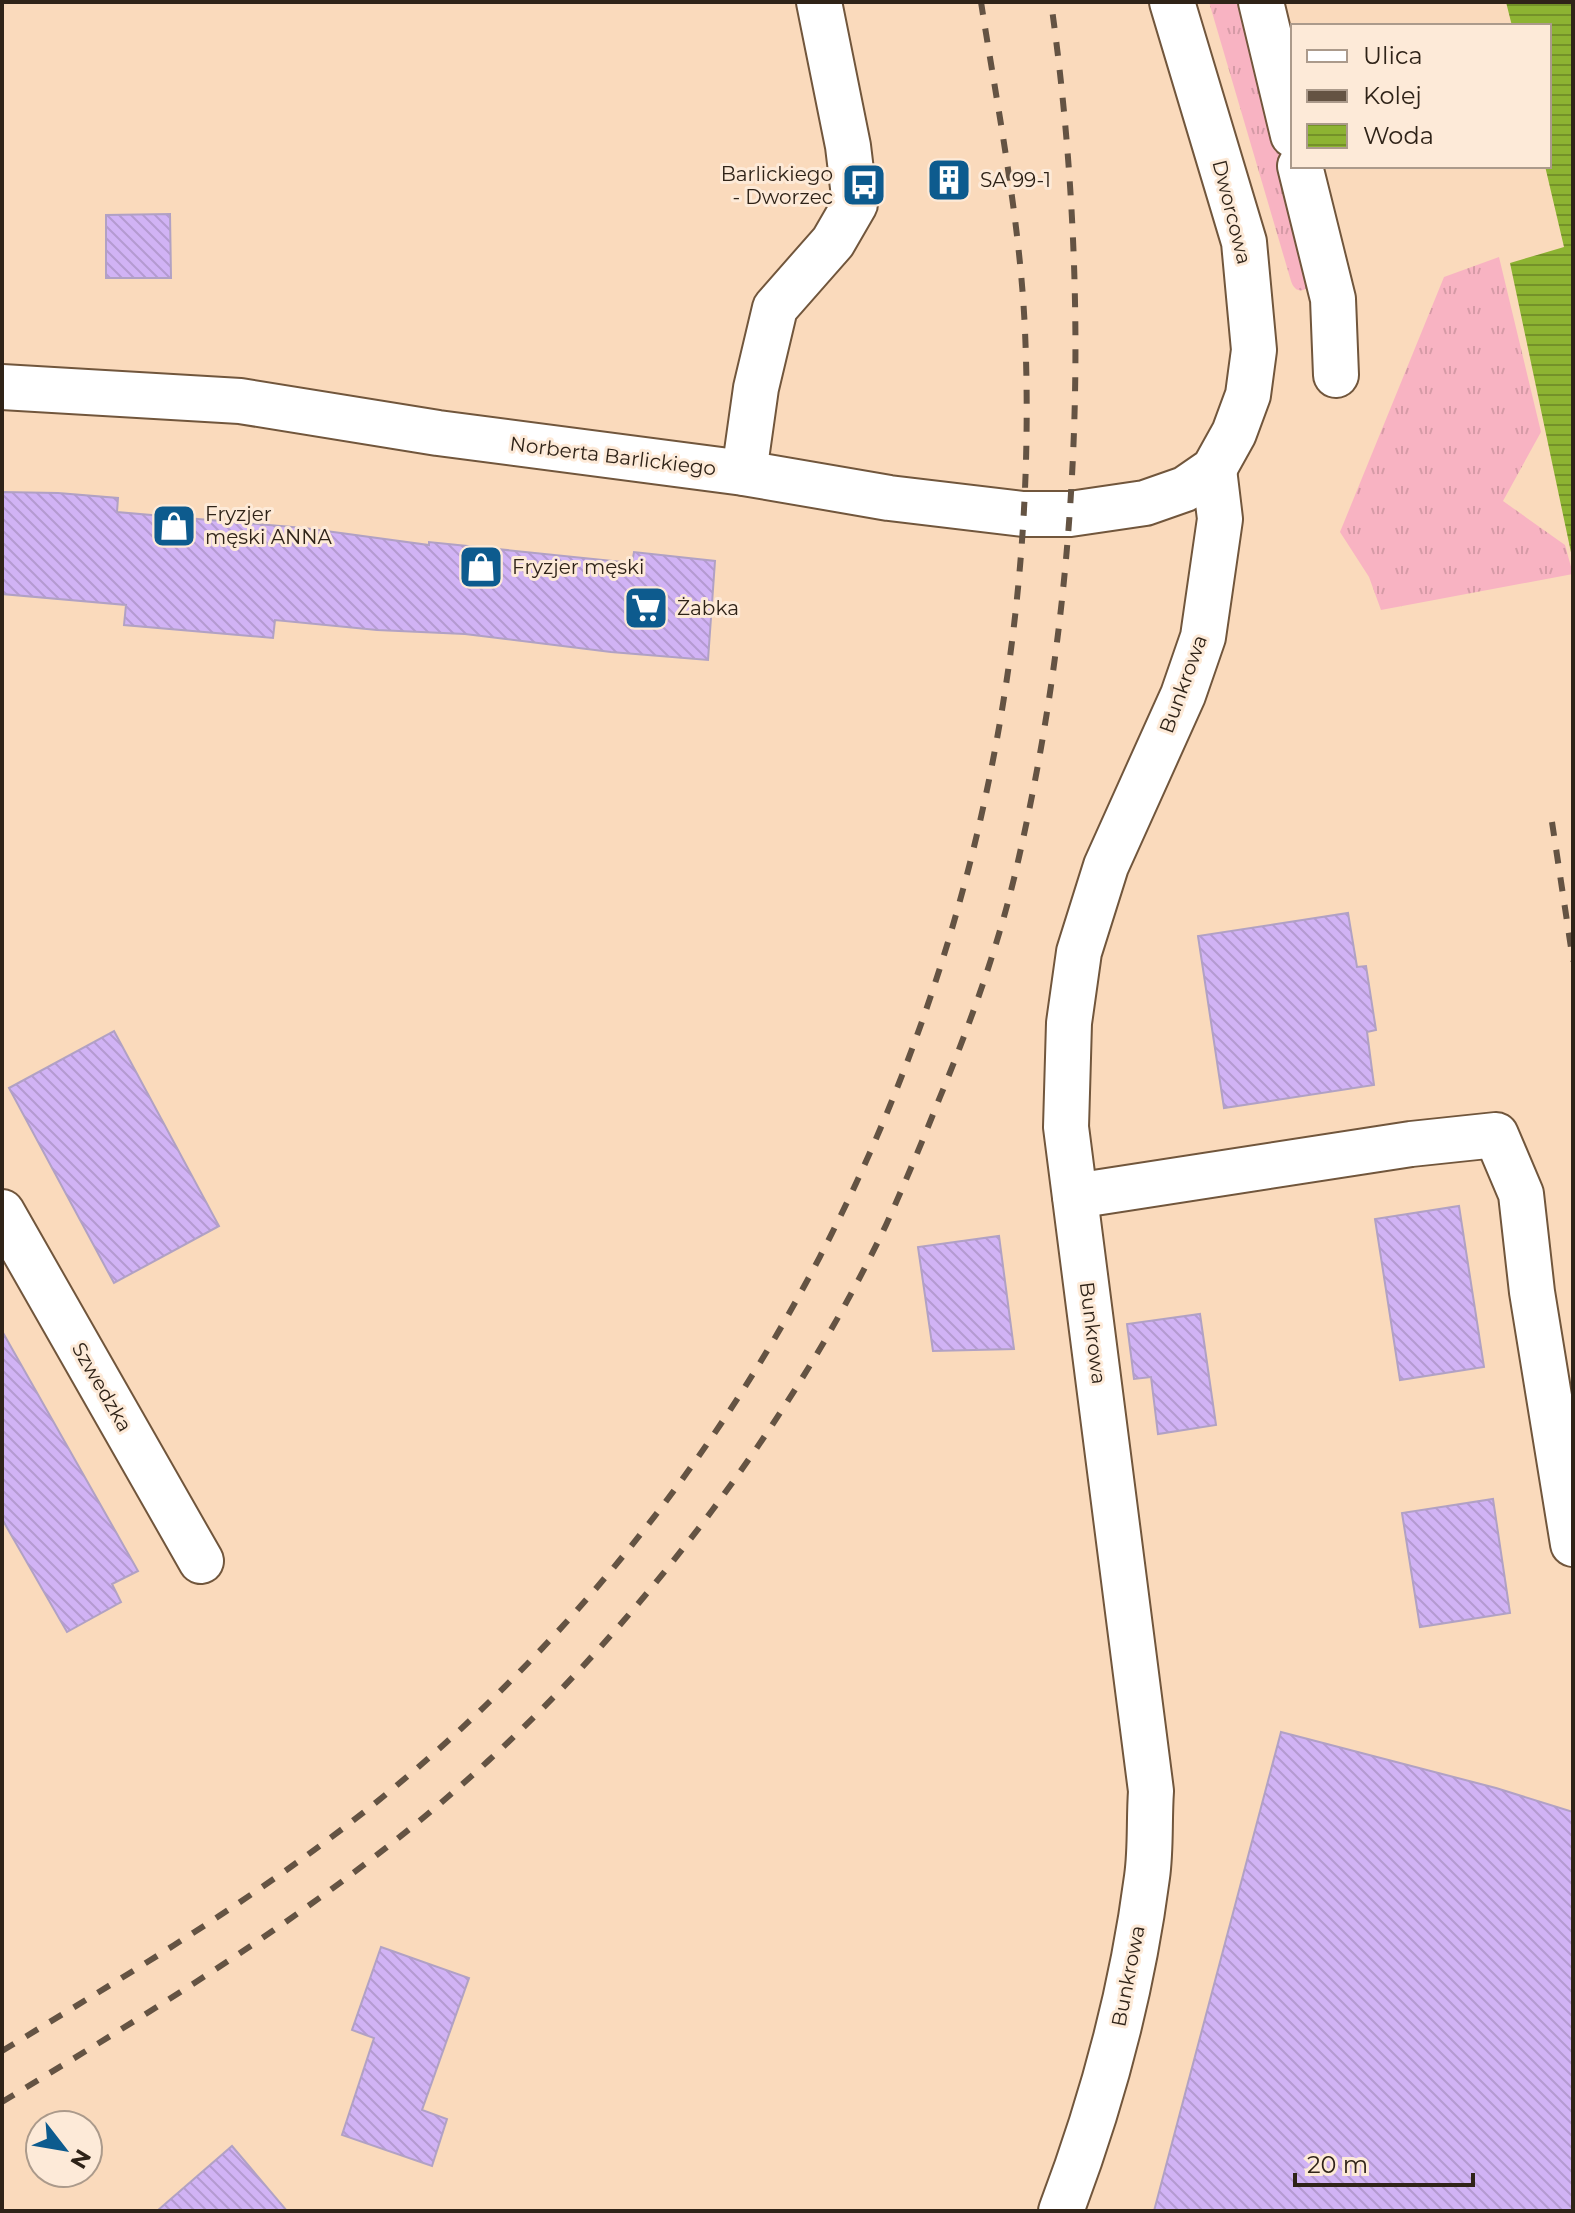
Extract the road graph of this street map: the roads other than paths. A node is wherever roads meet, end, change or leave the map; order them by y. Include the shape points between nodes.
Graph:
1 (819, 2) edge
2 (1172, 2) edge
3 (1261, 2) edge
4 (1291, 127) edge
5 (1300, 168) edge
6 (1336, 375) dead end
7 (2, 387) edge
8 (1214, 469) junction
9 (744, 473) junction
10 (1075, 1196) junction
11 (2, 1212) edge
12 (1573, 1544) edge
13 (201, 1561) dead end
14 (1061, 2211) edge

1 - 9 street via 855,204 833,242 775,308
2 - 8 street, Dworcowa via 1244,242 1250,292 1254,350 1248,395
3 - 4 street
5 - 6 street via 1333,299
7 - 9 street, Norberta Barlickiego via 240,401
8 - 9 street, Norberta Barlickiego via 1185,489 1145,503 1070,514 1023,514 889,498
8 - 10 street, Bunkrowa via 1220,519 1203,637 1183,695 1106,866 1079,952 1069,1023 1066,1127
10 - 12 street via 1496,1135 1521,1194
10 - 14 street, Bunkrowa via 1151,1791 1147,1875 1120,2023 1090,2135
11 - 13 street, Szwedzka

